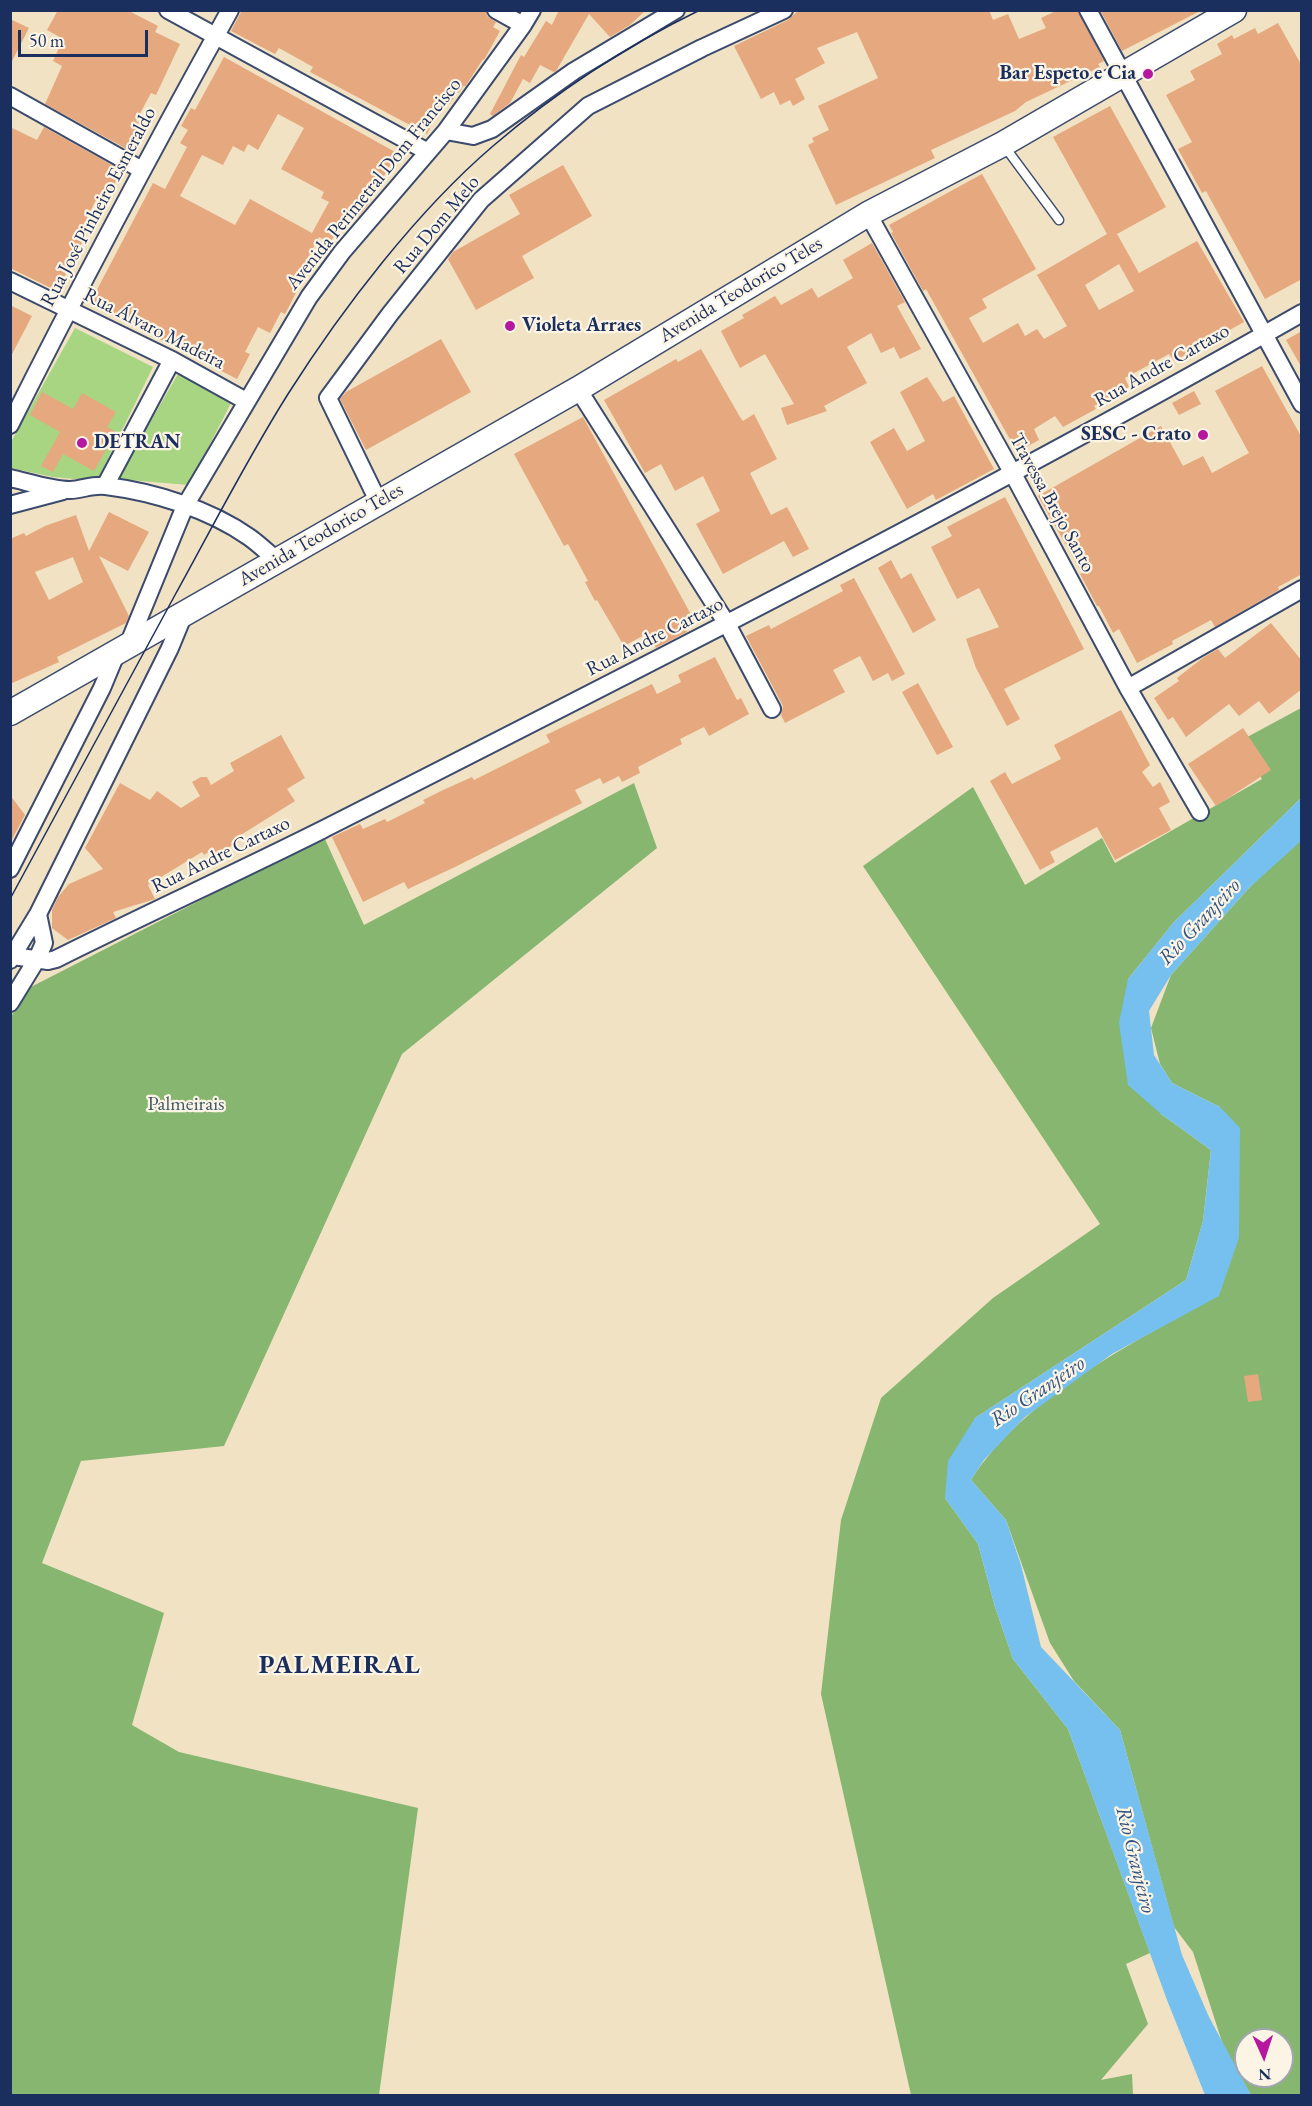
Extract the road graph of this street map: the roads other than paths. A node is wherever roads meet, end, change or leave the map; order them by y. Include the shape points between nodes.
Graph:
1 (168, 10) edge
2 (230, 10) edge
3 (496, 10) edge
4 (676, 10) edge
5 (784, 10) edge
6 (1088, 10) edge
7 (1234, 10) edge
8 (527, 18) edge
9 (215, 36) junction
10 (1123, 75) junction
11 (10, 96) edge
12 (447, 131) junction
13 (1003, 144) junction
14 (428, 152) junction
15 (142, 170) junction
16 (868, 214) junction
17 (1059, 220) dead end
18 (10, 281) edge
19 (68, 308) junction
20 (1302, 313) edge
21 (1264, 334) junction
22 (172, 360) junction
23 (578, 389) junction
24 (246, 401) junction
25 (1302, 404) edge
26 (10, 425) edge
27 (1011, 472) junction
28 (10, 478) edge
29 (105, 486) junction
30 (70, 490) junction
31 (379, 503) junction
32 (10, 505) edge
33 (185, 506) junction
34 (278, 561) junction
35 (1302, 589) edge
36 (184, 614) junction
37 (727, 624) junction
38 (123, 649) junction
39 (1128, 688) junction
40 (772, 709) dead end
41 (10, 713) edge
42 (1200, 812) dead end
43 (10, 869) edge
44 (39, 914) junction
45 (12, 958) edge
46 (37, 960) junction
47 (10, 1003) edge

1 - 9 street
2 - 9 street, Rua José Pinheiro Esmeraldo
3 - 8 street
4 - 12 street via 574,71 492,129 473,136
5 - 31 street, Rua Dom Melo via 588,106 481,200 328,398
6 - 10 street
7 - 10 main road, Avenida Teodorico Teles
8 - 12 street, Avenida Perimetral Dom Francisco
9 - 14 street
9 - 15 street, Rua José Pinheiro Esmeraldo
10 - 13 main road, Avenida Teodorico Teles
10 - 21 street
11 - 15 street
12 - 14 street, Avenida Perimetral Dom Francisco
13 - 16 main road, Avenida Teodorico Teles
13 - 17 lane
14 - 24 street, Avenida Perimetral Dom Francisco via 342,252 309,297
15 - 19 street, Rua José Pinheiro Esmeraldo
16 - 23 main road, Avenida Teodorico Teles
16 - 27 street, Travessa Brejo Santo
18 - 19 street, Rua Álvaro Madeira
19 - 22 street, Rua Álvaro Madeira
19 - 26 street, Rua José Pinheiro Esmeraldo
20 - 21 street, Rua Andre Cartaxo
21 - 25 street
21 - 27 street, Rua Andre Cartaxo
22 - 24 street, Rua Álvaro Madeira
22 - 29 street
23 - 31 main road, Avenida Teodorico Teles
23 - 37 street
24 - 33 street, Avenida Perimetral Dom Francisco
27 - 37 street, Rua Andre Cartaxo
27 - 39 street, Travessa Brejo Santo
28 - 30 street
29 - 30 street
29 - 33 street
30 - 32 street
31 - 34 main road, Avenida Teodorico Teles
33 - 34 street via 248,537
33 - 38 street, Avenida Perimetral Dom Francisco
34 - 36 main road, Avenida Teodorico Teles
35 - 39 street
36 - 38 main road, Avenida Teodorico Teles
36 - 44 street
37 - 40 street
37 - 46 street, Rua Andre Cartaxo via 321,830 56,959
38 - 41 main road, Avenida Teodorico Teles
38 - 43 street, Avenida Perimetral Dom Francisco
39 - 42 street, Travessa Brejo Santo
44 - 45 street
44 - 46 street via 44,943
45 - 46 street, Rua Andre Cartaxo
46 - 47 street

